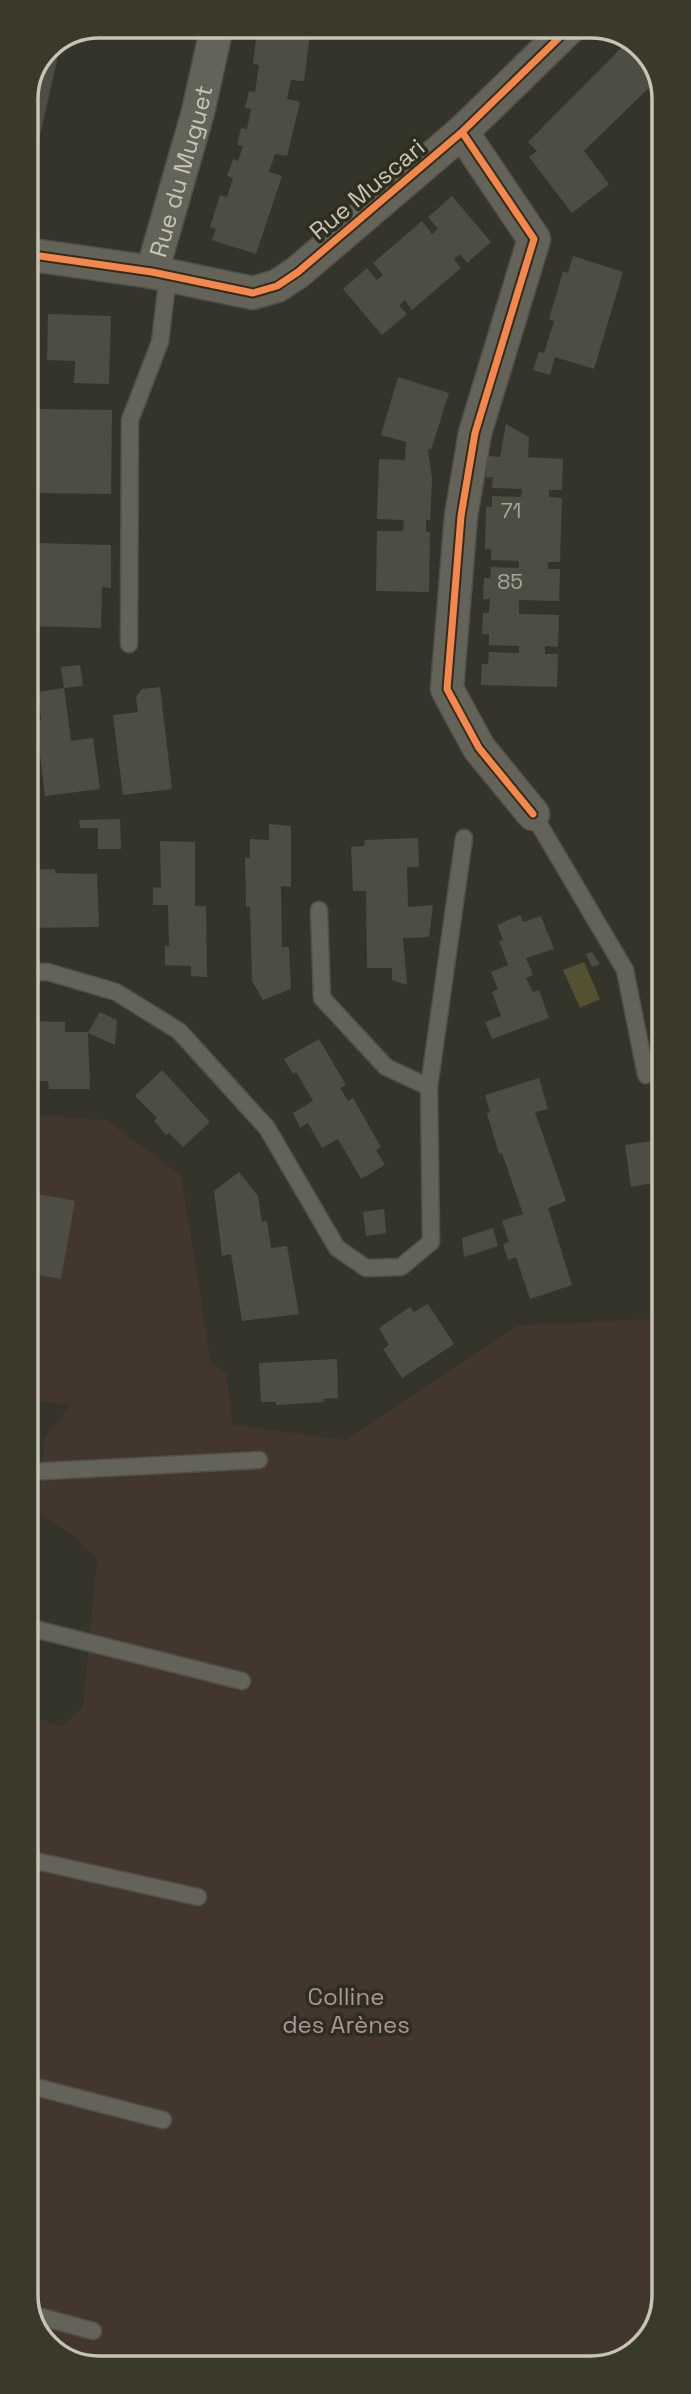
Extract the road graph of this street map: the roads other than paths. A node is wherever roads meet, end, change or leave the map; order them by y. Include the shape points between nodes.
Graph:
1 (214, 38) edge
2 (558, 39) edge
3 (462, 132) junction
4 (38, 256) edge
5 (160, 274) junction
6 (129, 644) dead end
7 (533, 814) joint
8 (464, 838) dead end
9 (319, 910) dead end
10 (38, 972) edge
11 (646, 1075) dead end
12 (429, 1087) junction
13 (259, 1460) dead end
14 (38, 1471) edge
15 (38, 1630) edge
16 (242, 1681) dead end
17 (38, 1861) edge
18 (198, 1897) dead end
19 (38, 2088) edge
20 (163, 2120) dead end
21 (43, 2317) edge
22 (93, 2331) dead end

1 - 5 street, Rue du Muguet
2 - 3 street, Rue Muscari
3 - 5 street, Rue Muscari via 277,286 253,293
3 - 7 street via 534,240 475,433 461,516 447,689 479,748
4 - 5 street, Rue du Muguet
5 - 6 lane via 160,342 130,420
7 - 11 lane via 625,970
8 - 12 lane
9 - 12 lane via 321,998 386,1067
10 - 12 lane via 116,992 179,1031 267,1128 337,1248 366,1268 401,1267 431,1242
13 - 14 lane
15 - 16 lane
17 - 18 lane
19 - 20 lane
21 - 22 lane

